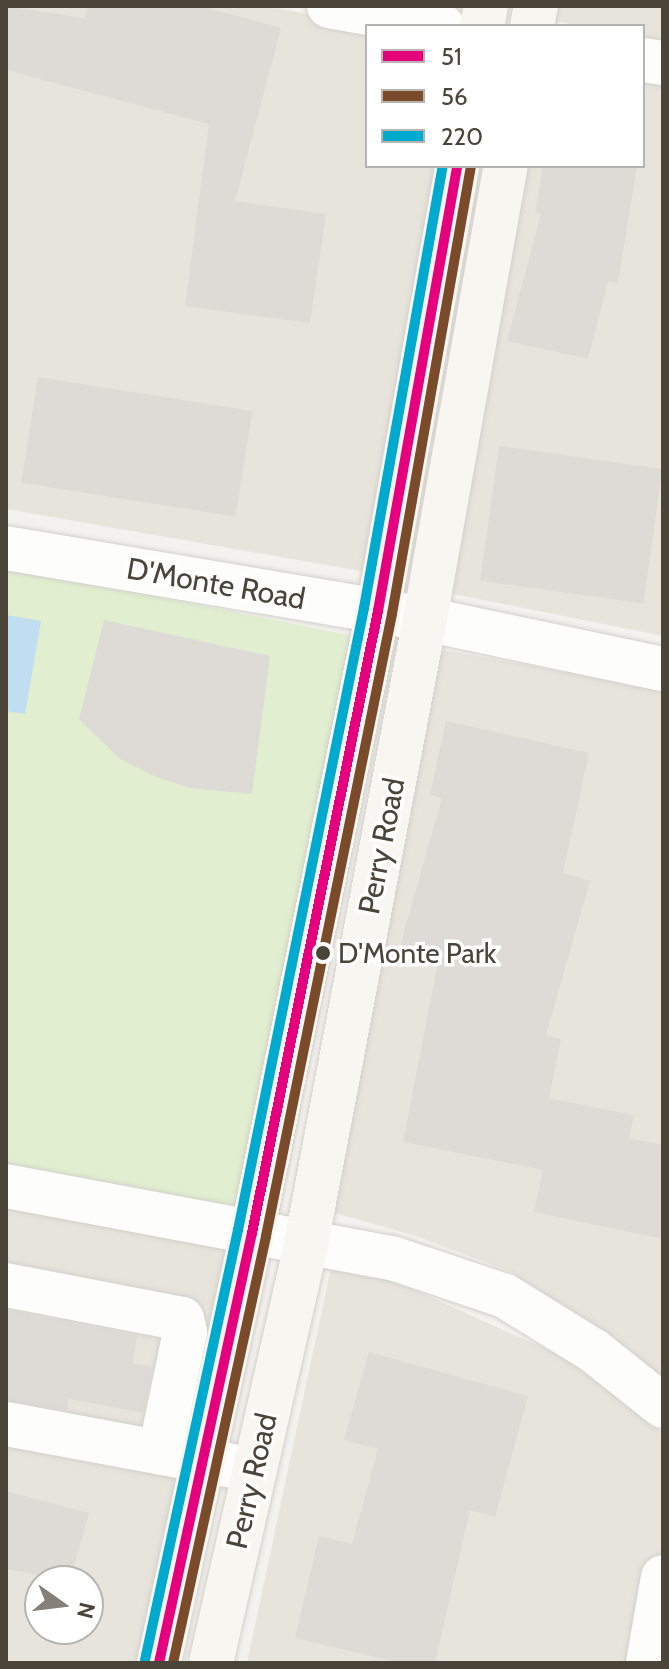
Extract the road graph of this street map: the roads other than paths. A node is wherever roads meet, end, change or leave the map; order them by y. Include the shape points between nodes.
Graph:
1 (329, 6) edge
2 (431, 24) edge
3 (457, 168) edge
4 (506, 168) edge
5 (6, 548) edge
6 (378, 611) junction
7 (425, 619) junction
8 (663, 669) edge
9 (6, 1186) edge
10 (252, 1233) junction
11 (306, 1244) junction
12 (6, 1285) edge
13 (663, 1406) edge
14 (6, 1424) edge
15 (160, 1452) junction
16 (204, 1459) junction
17 (255, 1470) junction
18 (663, 1577) edge
19 (159, 1663) edge
20 (211, 1663) edge
21 (648, 1663) edge

1 - 2 street
3 - 6 main road, Perry Road
4 - 7 main road, Perry Road
5 - 6 street, D'Monte Road
6 - 7 street, D'Monte Road
6 - 10 main road, Perry Road
7 - 8 street, D'Monte Road
7 - 11 main road, Perry Road
9 - 10 street
10 - 11 street
10 - 16 main road, Perry Road
11 - 13 street via 392,1258 505,1296 594,1351
11 - 17 main road, Perry Road
12 - 15 street via 182,1319 185,1332
14 - 15 street
15 - 16 street
16 - 17 street
16 - 19 main road, Perry Road
17 - 20 main road, Perry Road
18 - 21 street

